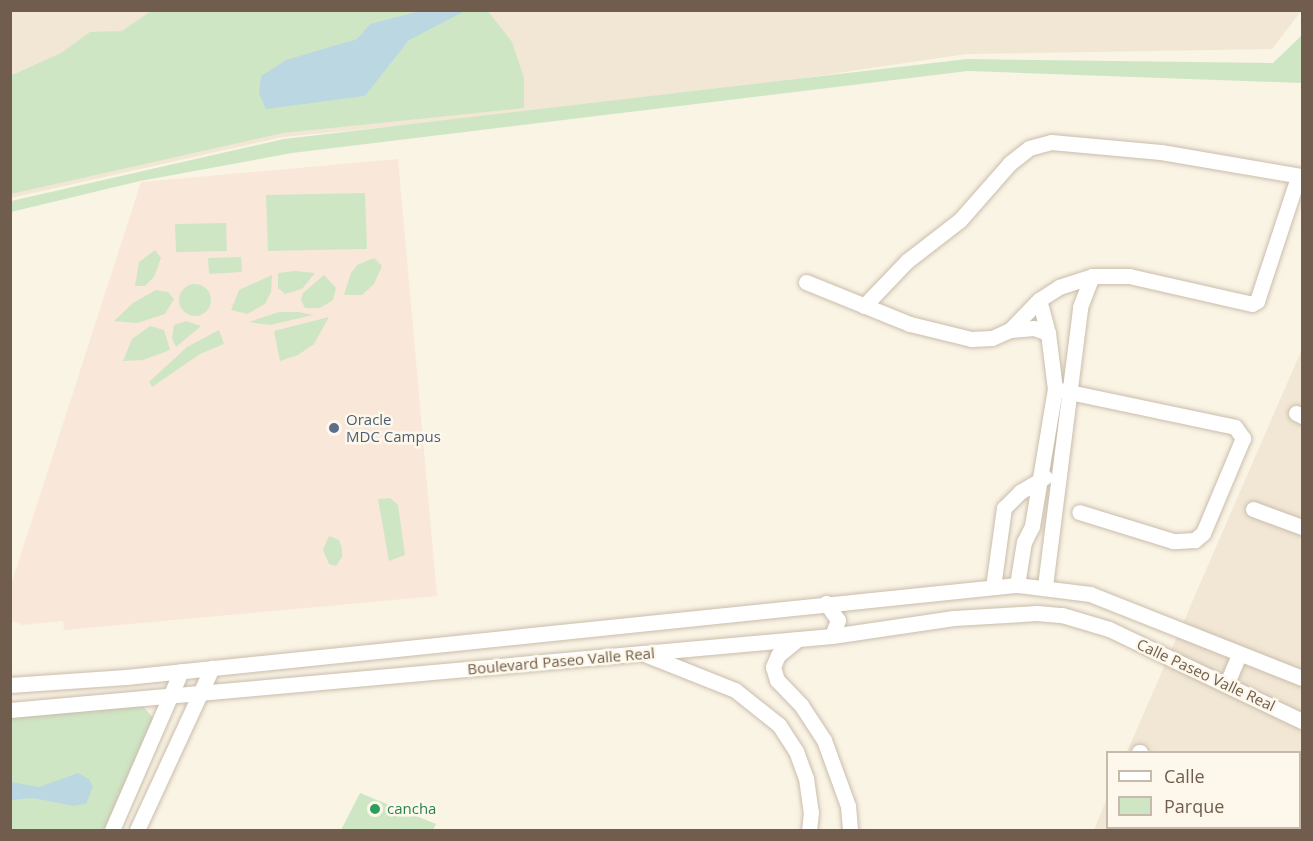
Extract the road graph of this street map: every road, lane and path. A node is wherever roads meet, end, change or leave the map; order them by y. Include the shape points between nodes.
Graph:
1 (1300, 176) edge
2 (1092, 276) junction
3 (806, 282) dead end
4 (1059, 286) junction
5 (1039, 300) junction
6 (864, 306) junction
7 (1080, 307) junction
8 (1010, 330) junction
9 (1048, 333) junction
10 (1055, 389) junction
11 (1072, 393) junction
12 (1062, 470) junction
13 (1040, 479) junction
14 (1254, 508) dead end
15 (1078, 512) dead end
16 (1302, 526) edge
17 (1017, 585) junction
18 (1045, 586) junction
19 (993, 587) junction
20 (826, 603) junction
21 (1120, 604) junction
22 (1174, 628) junction
23 (1109, 629) junction
24 (832, 636) junction
25 (798, 639) junction
26 (642, 653) junction
27 (1164, 654) junction
28 (1239, 655) junction
29 (212, 668) junction
30 (181, 671) junction
31 (1302, 678) edge
32 (1227, 682) junction
33 (10, 685) edge
34 (201, 693) junction
35 (172, 695) junction
36 (10, 710) edge
37 (1302, 721) edge
38 (112, 831) edge
39 (137, 831) edge
40 (809, 831) edge
41 (850, 831) edge

1 - 2 street via 1257,301 1252,304 1129,276
1 - 6 street via 1161,152 1051,142 1029,148 1010,163 960,220 907,261
2 - 4 street
2 - 7 street
3 - 6 street
4 - 5 street
4 - 7 street via 1071,292
5 - 8 street
5 - 9 street
6 - 8 street via 910,324 971,339 992,338
7 - 11 street
8 - 9 street via 1034,328
9 - 10 street
10 - 11 street
10 - 13 street
11 - 12 street
11 - 15 street via 1235,427 1244,438 1203,533 1195,540 1173,541
12 - 13 street
12 - 18 street
13 - 17 street
13 - 19 street via 1004,508
14 - 16 street
17 - 18 street, Boulevard Paseo Valle Real
17 - 19 street, Boulevard Paseo Valle Real
18 - 21 street, Boulevard Paseo Valle Real
19 - 20 street, Boulevard Paseo Valle Real
20 - 24 street via 838,620
20 - 29 street, Boulevard Paseo Valle Real
21 - 22 street, Boulevard Paseo Valle Real
21 - 23 street
22 - 27 street
22 - 28 street, Calle Paseo Valle Real
23 - 24 street, Boulevard Paseo Valle Real via 1062,615 1003,614
23 - 27 street, Calle Paseo Valle Real
24 - 25 street, Boulevard Paseo Valle Real
25 - 26 street, Boulevard Paseo Valle Real
25 - 41 street via 778,655 773,668 777,680 801,705 824,740 848,806
26 - 34 street, Boulevard Paseo Valle Real
26 - 40 street via 735,690 779,725 796,751 806,778 811,812
27 - 32 street, Calle Paseo Valle Real
28 - 31 street, Calle Paseo Valle Real
28 - 32 street
29 - 30 street
29 - 34 street
30 - 33 street
30 - 35 street
32 - 37 street, Calle Paseo Valle Real
34 - 35 street, Boulevard Paseo Valle Real
34 - 39 street
35 - 36 street, Boulevard Paseo Valle Real
35 - 38 street

